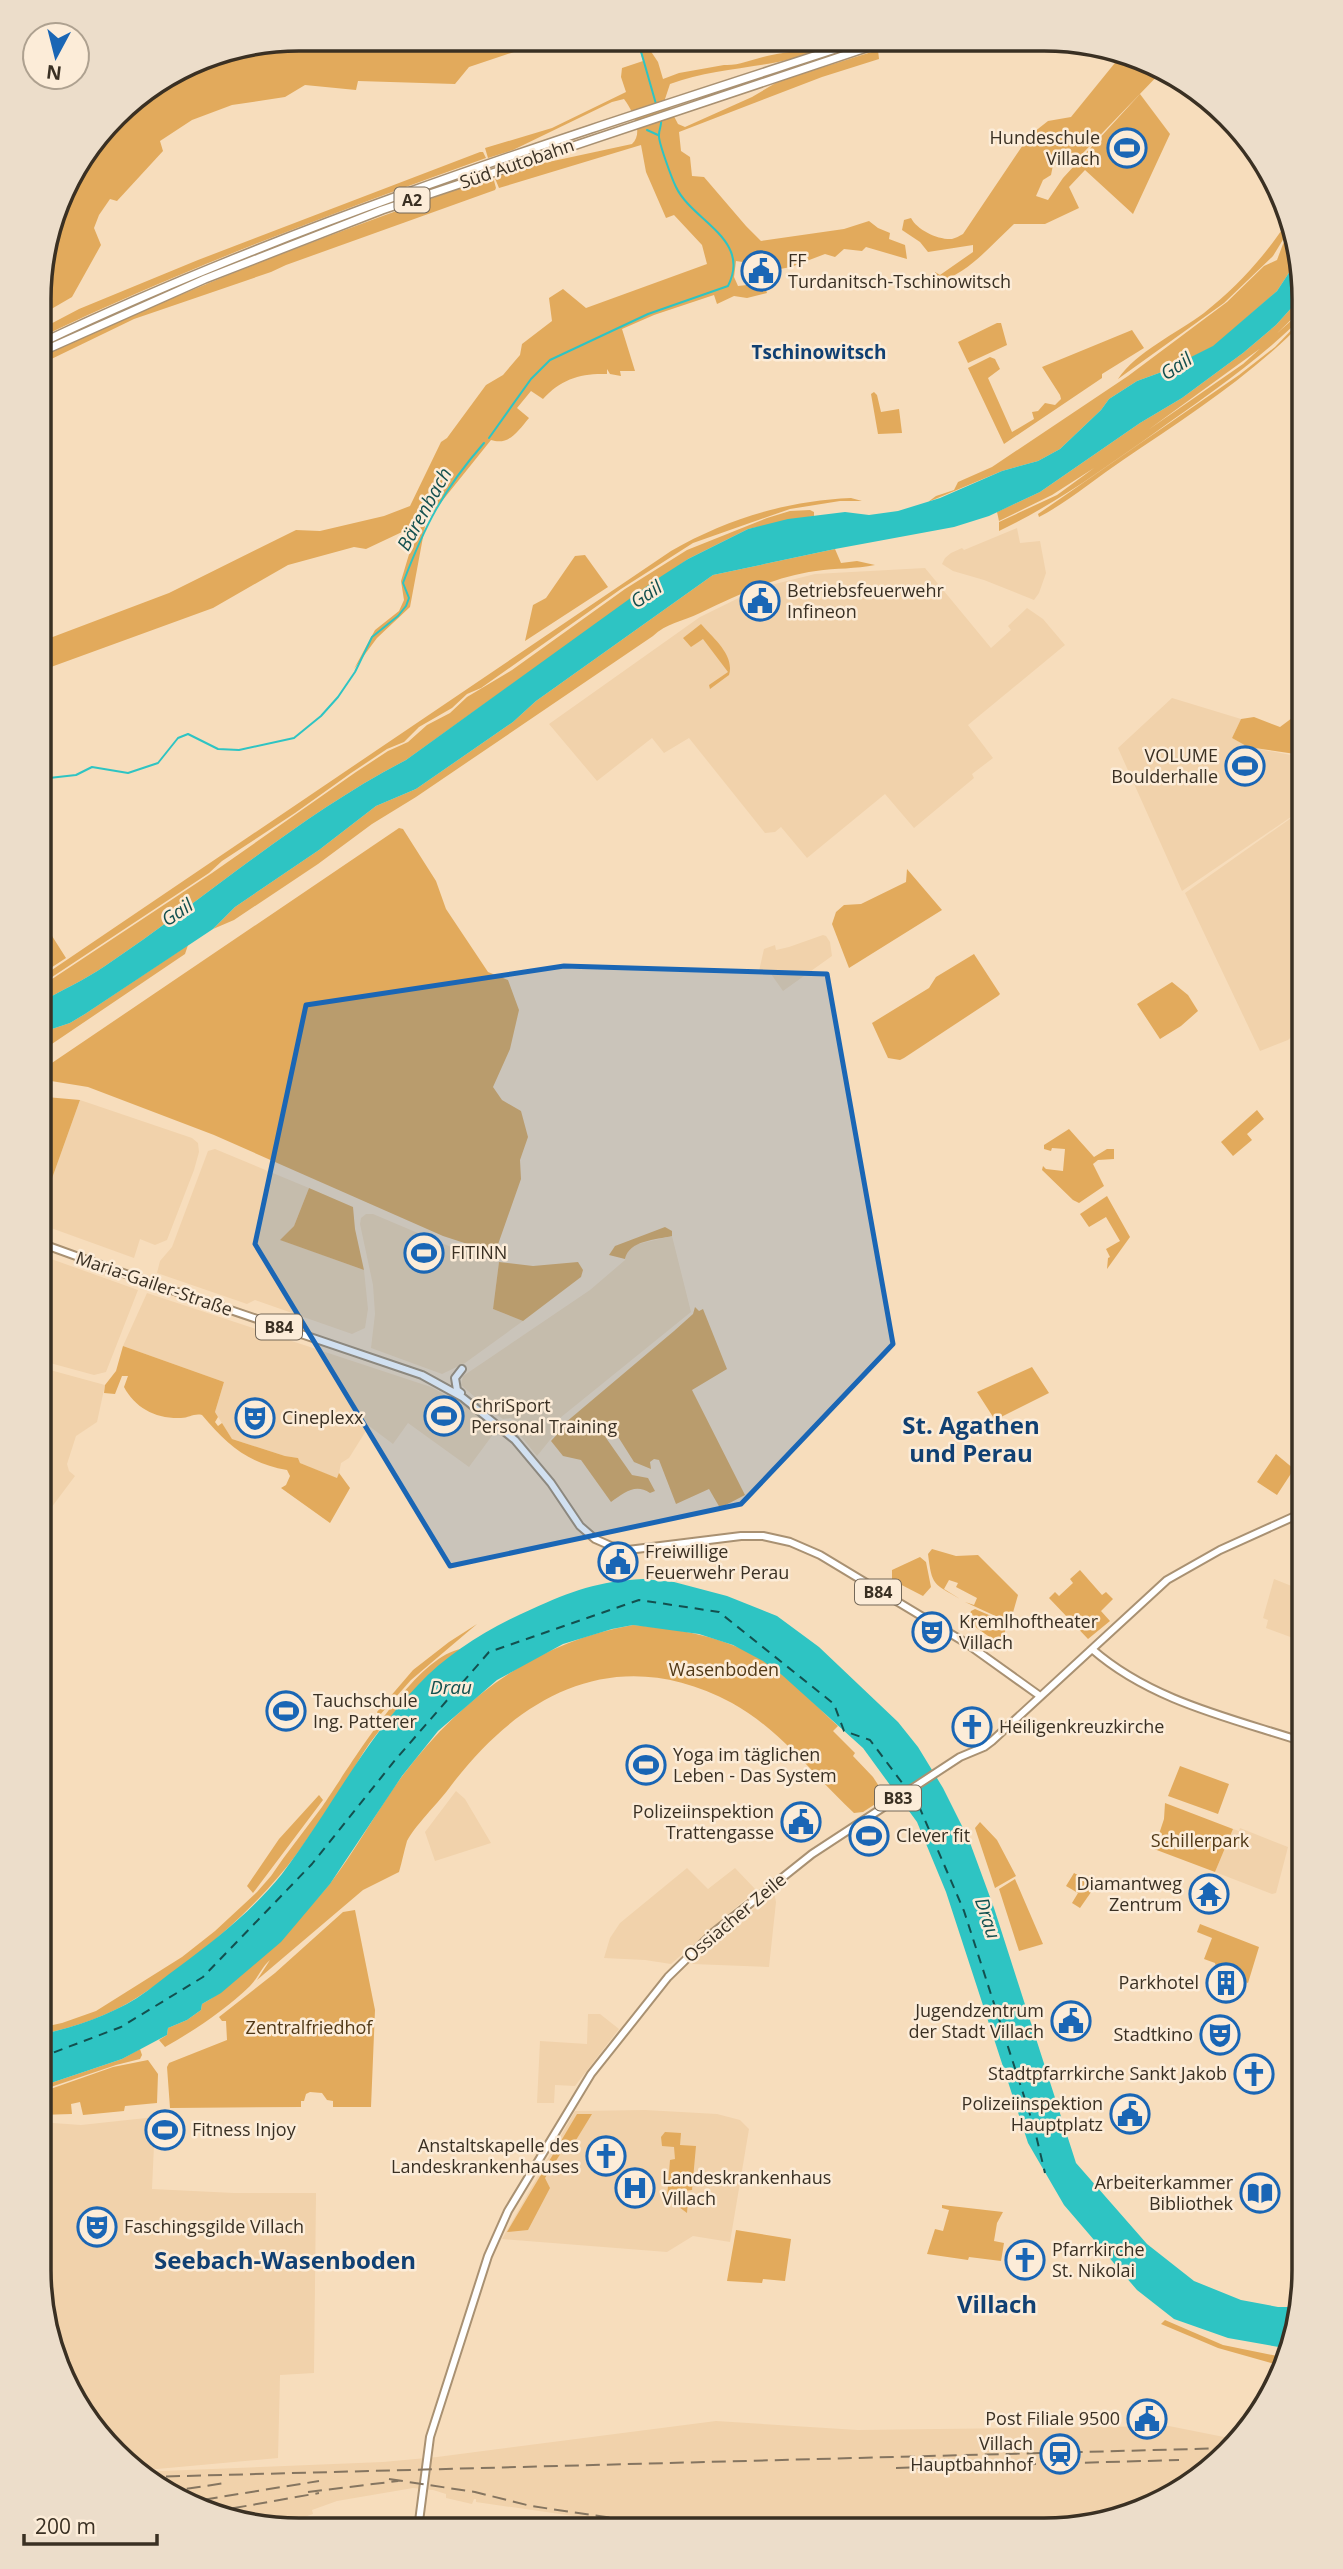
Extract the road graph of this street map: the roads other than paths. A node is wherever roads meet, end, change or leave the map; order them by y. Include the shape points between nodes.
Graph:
1 (831, 51) edge
2 (855, 51) edge
3 (677, 105) junction
4 (51, 338) edge
5 (51, 347) edge
6 (51, 1246) edge
7 (461, 1369) dead end
8 (477, 1408) junction
9 (1292, 1517) edge
10 (1092, 1648) junction
11 (1040, 1696) junction
12 (1292, 1738) edge
13 (419, 2518) edge

1 - 3 highway, Süd Autobahn / A2
2 - 3 highway, Süd Autobahn / A2
3 - 4 highway, Süd Autobahn / A2 via 476,168 293,234
3 - 5 highway, Süd Autobahn / A2 via 295,243
6 - 8 main road, Maria-Gailer-Straße / B84 via 422,1376
7 - 8 main road via 455,1378 457,1390
8 - 11 main road, Maria-Gailer-Straße / B84 via 515,1440 586,1533 611,1546 628,1550 740,1536 790,1542 820,1555 966,1643
9 - 10 main road, Ossiacher Zeile / B83 via 1180,1572
10 - 11 main road, Ossiacher Zeile / B83
10 - 12 main road via 1173,1699
11 - 13 main road, Ossiacher Zeile / B83 via 984,1747 960,1757 811,1854 694,1949 604,2057 508,2211 488,2256 430,2437

